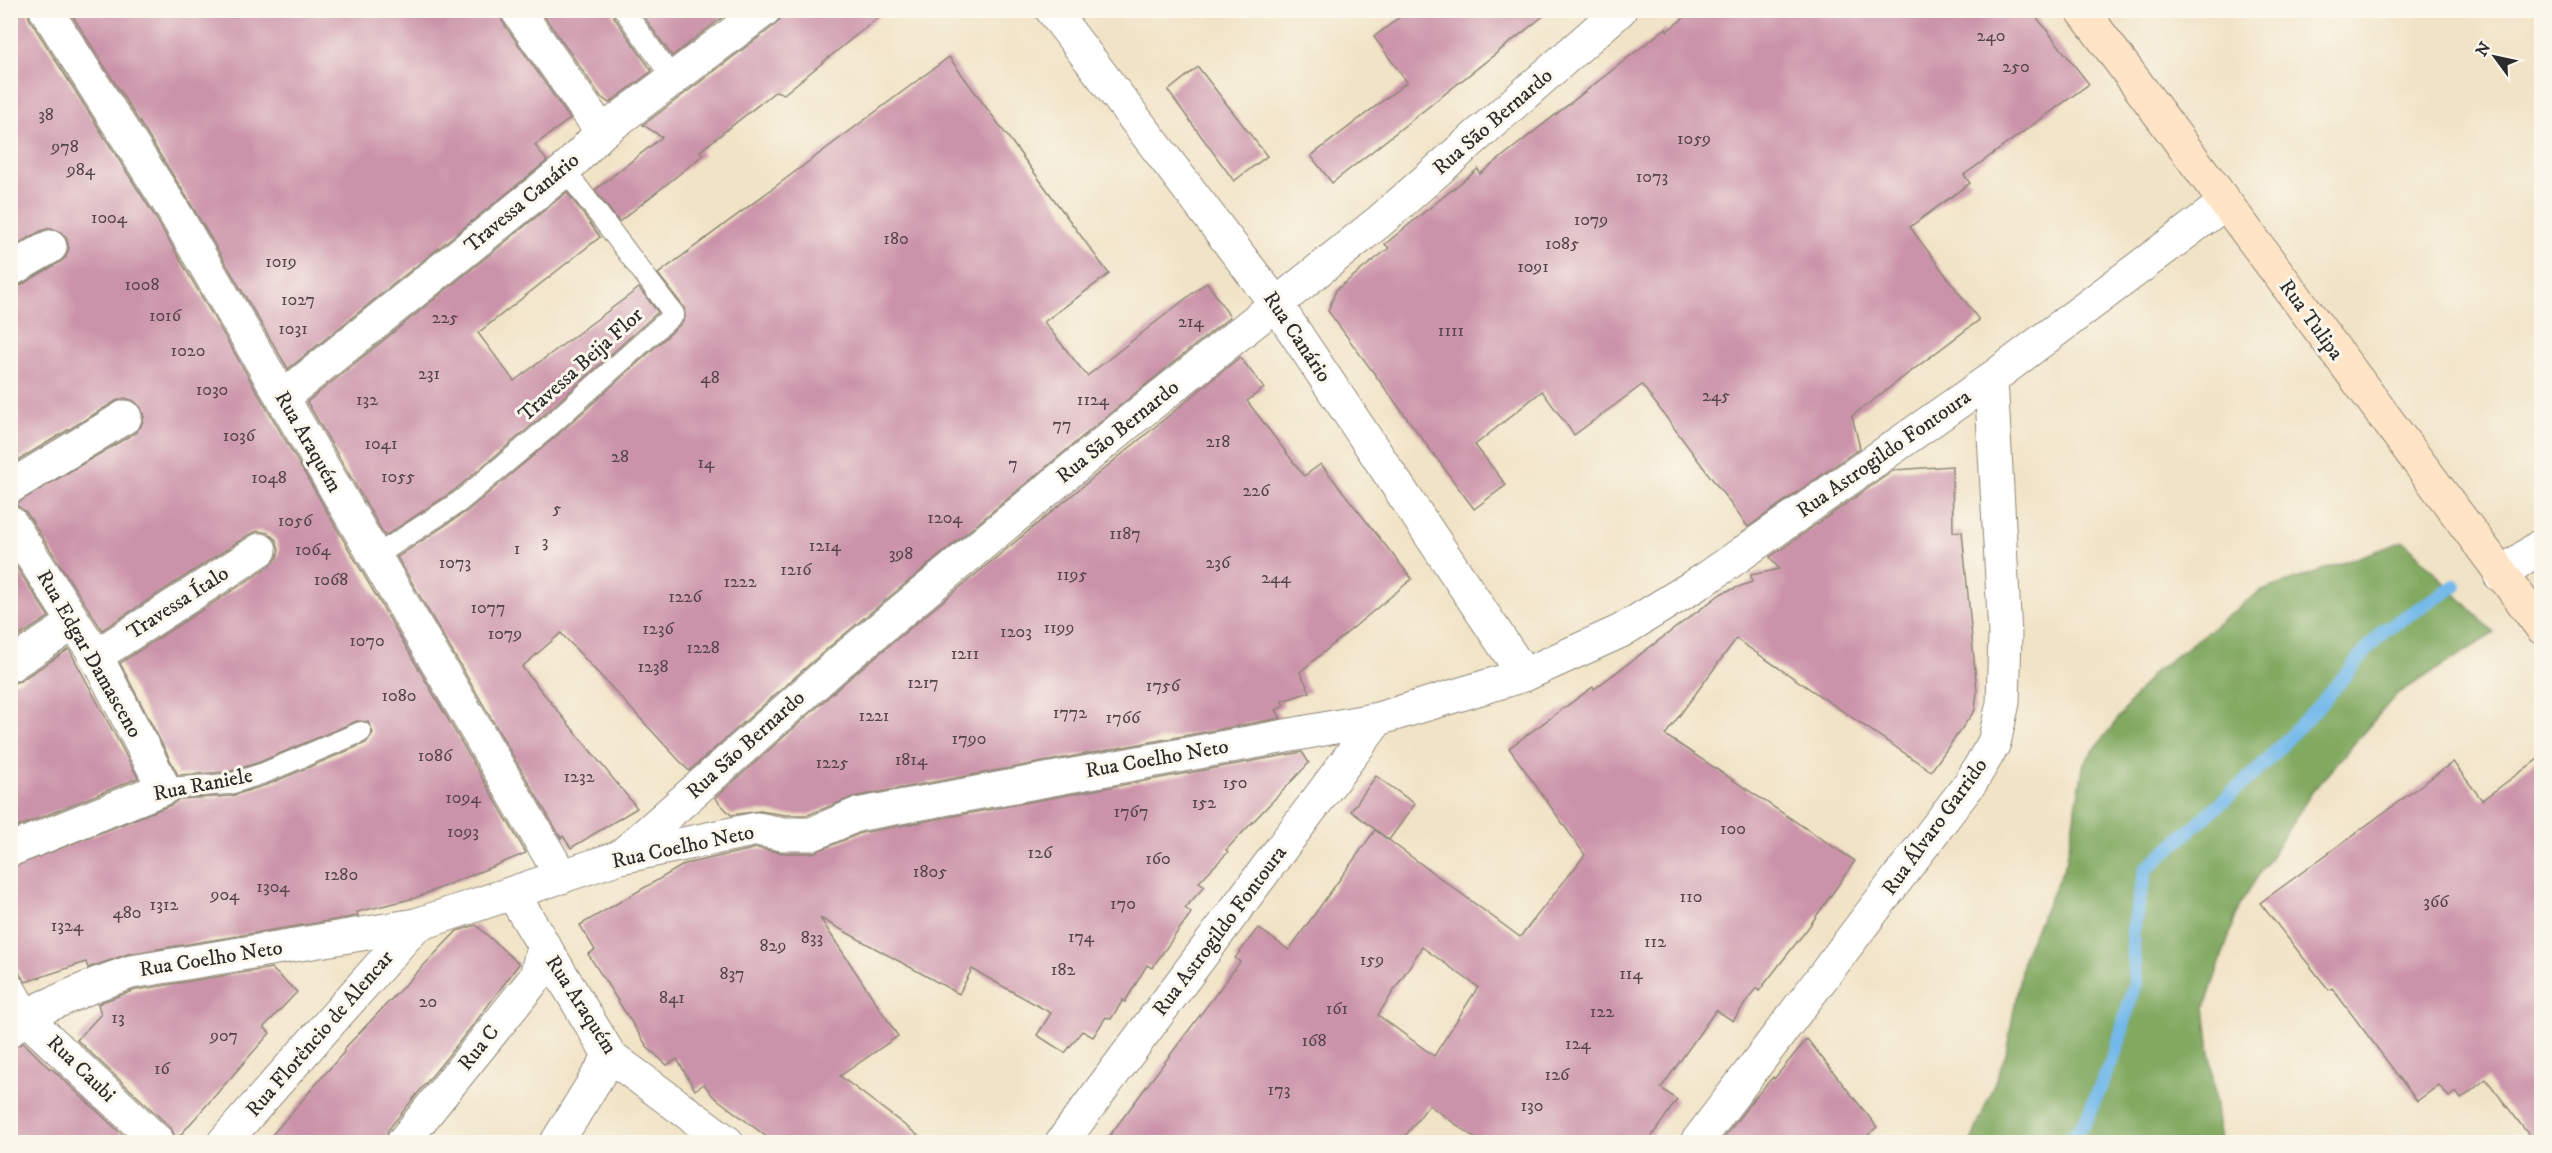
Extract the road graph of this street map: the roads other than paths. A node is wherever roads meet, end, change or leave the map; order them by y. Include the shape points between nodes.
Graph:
1 (46, 10) edge
2 (517, 10) edge
3 (624, 10) edge
4 (764, 10) edge
5 (1052, 10) edge
6 (1620, 10) edge
7 (2082, 10) edge
8 (673, 79) junction
9 (602, 132) junction
10 (565, 170) junction
11 (2225, 204) junction
12 (50, 247) dead end
13 (10, 270) edge
14 (1276, 304) junction
15 (1990, 379) junction
16 (283, 397) junction
17 (125, 417) dead end
18 (10, 487) edge
19 (10, 522) edge
20 (2541, 545) edge
21 (260, 550) dead end
22 (374, 558) junction
23 (2500, 575) junction
24 (74, 622) junction
25 (2541, 628) edge
26 (96, 656) junction
27 (10, 665) edge
28 (1524, 675) junction
29 (1378, 719) junction
30 (361, 732) dead end
31 (164, 788) junction
32 (10, 850) edge
33 (620, 857) junction
34 (562, 877) junction
35 (513, 894) junction
36 (416, 925) junction
37 (543, 947) junction
38 (15, 1012) edge
39 (610, 1056) junction
40 (158, 1143) edge
41 (224, 1143) edge
42 (403, 1143) edge
43 (557, 1143) edge
44 (727, 1143) edge
45 (1062, 1143) edge
46 (1697, 1143) edge

1 - 16 street, Rua Araquém via 170,205
2 - 9 street
3 - 8 lane
4 - 8 street, Travessa Canário
5 - 14 street, Rua Canário
6 - 14 street, Rua São Bernardo via 1380,221
7 - 11 street, Rua Tulipa
8 - 9 street, Travessa Canário
9 - 10 street, Travessa Canário
10 - 16 street, Travessa Canário
10 - 22 lane, Travessa Beija Flor via 674,314 459,502
11 - 15 street, Rua Astrogildo Fontoura
11 - 23 street, Rua Tulipa
12 - 13 street
14 - 28 street, Rua Canário
14 - 33 street, Rua São Bernardo via 840,662
15 - 28 street, Rua Astrogildo Fontoura via 1707,578 1621,631
15 - 46 street, Rua Álvaro Garrido via 2005,635 2003,703 1994,743 1971,782 1922,848
16 - 22 street, Rua Araquém
17 - 18 street
19 - 24 street, Rua Edgar Damasceno
20 - 23 street
21 - 26 street, Travessa Ítalo
22 - 34 street, Rua Araquém
23 - 25 street, Rua Tulipa
24 - 26 street, Rua Edgar Damasceno
24 - 27 street
26 - 31 street, Rua Edgar Damasceno
28 - 29 street, Rua Coelho Neto
29 - 33 street, Rua Coelho Neto via 856,814 812,834 757,829
29 - 45 street, Rua Astrogildo Fontoura
30 - 31 lane, Rua Raniele via 230,784
31 - 32 street, Rua Raniele
33 - 34 street, Rua Coelho Neto
34 - 35 street, Rua Coelho Neto
35 - 36 street, Rua Coelho Neto
35 - 37 street, Rua Araquém
36 - 38 street, Rua Coelho Neto via 131,972
36 - 41 street, Rua Florêncio de Alencar
37 - 39 street, Rua Araquém
37 - 42 street, Rua C via 536,977
38 - 40 street, Rua Caubi
39 - 43 street
39 - 44 street, Rua Araquém

